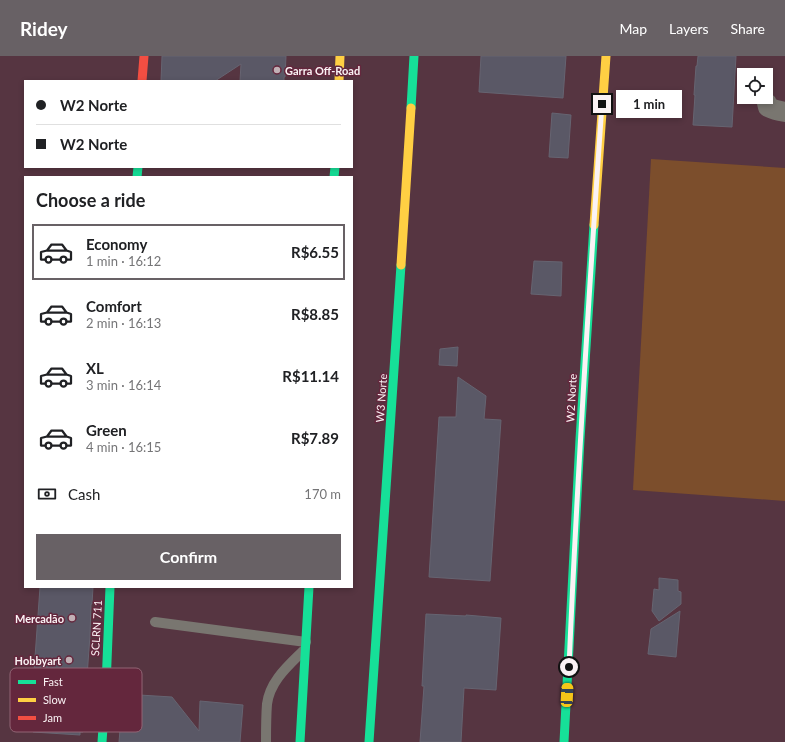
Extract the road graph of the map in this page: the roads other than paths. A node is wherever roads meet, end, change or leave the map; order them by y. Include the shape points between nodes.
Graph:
1 (144, 56) edge
2 (340, 56) edge
3 (414, 56) edge
4 (606, 56) edge
5 (142, 80) edge
6 (339, 80) edge
7 (767, 104) edge
8 (785, 112) edge
9 (110, 588) edge
10 (310, 588) edge
11 (155, 622) dead end
12 (306, 645) junction
13 (107, 668) edge
14 (103, 732) edge
15 (102, 742) edge
16 (266, 742) edge
17 (300, 742) edge
18 (369, 742) edge
19 (564, 742) edge

1 - 5 street
2 - 6 street
3 - 18 street, W3 Norte
4 - 19 street, W2 Norte via 580,439
7 - 8 street via 771,109
9 - 13 street, SCLRN 711
10 - 12 street
11 - 12 lane
12 - 16 lane via 273,685 267,703
12 - 17 street
14 - 15 street, SCLRN 711

